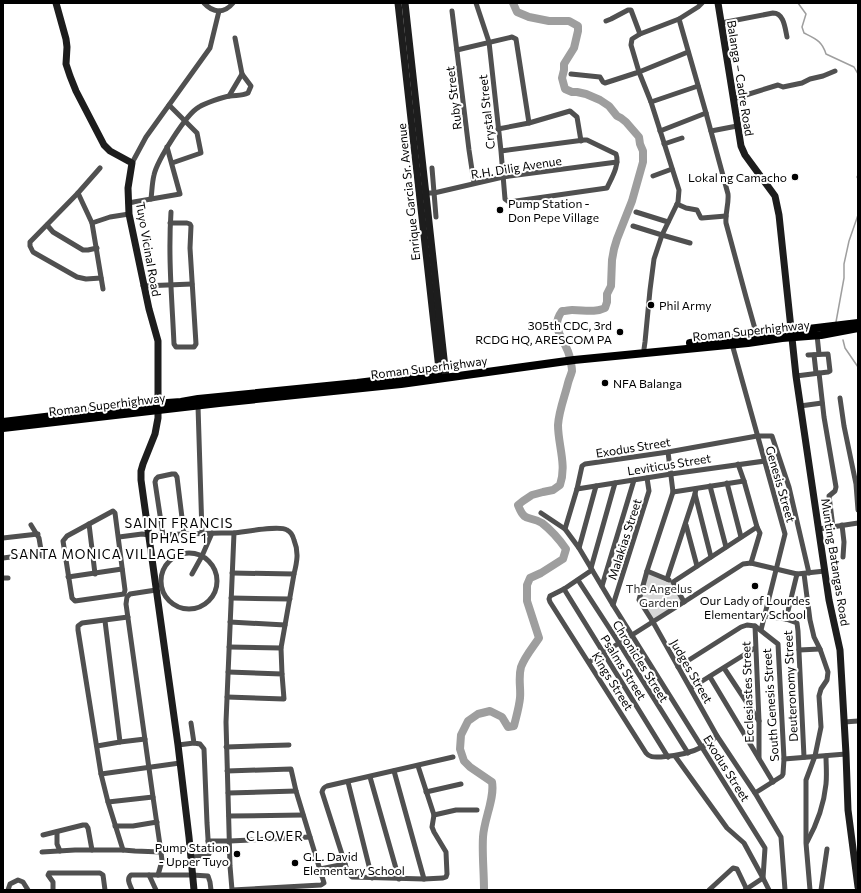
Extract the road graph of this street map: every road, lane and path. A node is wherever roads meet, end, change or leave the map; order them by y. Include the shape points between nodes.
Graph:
1 (56, 3) edge
2 (204, 3) edge
3 (233, 3) edge
4 (398, 3) edge
5 (405, 3) edge
6 (476, 3) edge
7 (702, 3) edge
8 (718, 3) edge
9 (219, 11) junction
10 (452, 11) dead end
11 (679, 19) junction
12 (606, 21) dead end
13 (721, 23) junction
14 (640, 34) junction
15 (787, 37) dead end
16 (235, 38) dead end
17 (489, 42) junction
18 (457, 50) junction
19 (688, 52) junction
20 (835, 71) dead end
21 (639, 72) junction
22 (242, 74) junction
23 (571, 74) dead end
24 (698, 86) junction
25 (229, 96) junction
26 (733, 99) junction
27 (651, 102) junction
28 (168, 105) junction
29 (706, 113) junction
30 (185, 121) junction
31 (529, 123) junction
32 (738, 126) junction
33 (498, 129) junction
34 (660, 131) junction
35 (711, 131) junction
36 (682, 138) dead end
37 (581, 140) junction
38 (664, 144) junction
39 (167, 146) junction
40 (501, 151) junction
41 (617, 162) junction
42 (132, 163) junction
43 (172, 163) junction
44 (100, 168) dead end
45 (432, 168) dead end
46 (672, 169) junction
47 (653, 176) dead end
48 (503, 177) junction
49 (474, 183) junction
50 (78, 193) junction
51 (423, 193) junction
52 (434, 193) junction
53 (150, 199) junction
54 (128, 203) junction
55 (677, 204) junction
56 (171, 212) dead end
57 (636, 212) dead end
58 (129, 214) junction
59 (726, 216) junction
60 (436, 217) dead end
61 (668, 222) junction
62 (170, 223) junction
63 (92, 224) junction
64 (47, 225) junction
65 (633, 226) dead end
66 (662, 236) junction
67 (690, 242) dead end
68 (97, 248) junction
69 (101, 278) junction
70 (171, 284) junction
71 (192, 284) junction
72 (143, 286) junction
73 (103, 289) dead end
74 (858, 323) edge
75 (858, 328) edge
76 (792, 334) junction
77 (817, 335) junction
78 (757, 336) junction
79 (732, 344) junction
80 (644, 349) junction
81 (817, 354) junction
82 (808, 355) dead end
83 (574, 358) junction
84 (817, 373) junction
85 (443, 375) junction
86 (796, 376) junction
87 (840, 398) dead end
88 (822, 403) junction
89 (198, 406) junction
90 (800, 406) junction
91 (158, 407) junction
92 (3, 422) edge
93 (3, 428) edge
94 (757, 436) junction
95 (668, 452) junction
96 (764, 461) junction
97 (738, 464) junction
98 (670, 474) junction
99 (647, 478) junction
100 (634, 480) junction
101 (744, 481) junction
102 (614, 483) junction
103 (727, 483) junction
104 (596, 486) junction
105 (710, 486) junction
106 (578, 489) junction
107 (695, 491) junction
108 (673, 492) junction
109 (858, 510) edge
110 (541, 513) dead end
111 (858, 523) edge
112 (89, 524) junction
113 (685, 524) junction
114 (31, 525) dead end
115 (842, 525) junction
116 (757, 527) junction
117 (833, 527) junction
118 (565, 529) junction
119 (819, 529) junction
120 (212, 533) junction
121 (38, 534) junction
122 (184, 534) junction
123 (202, 534) junction
124 (234, 534) junction
125 (149, 535) junction
126 (162, 535) junction
127 (119, 537) junction
128 (741, 537) junction
129 (3, 538) edge
130 (726, 547) junction
131 (579, 548) junction
132 (202, 556) junction
133 (711, 557) junction
134 (844, 557) dead end
135 (3, 558) edge
136 (751, 563) junction
137 (697, 566) junction
138 (591, 569) junction
139 (122, 570) junction
140 (776, 570) junction
141 (647, 571) junction
142 (825, 572) junction
143 (232, 573) junction
144 (807, 573) junction
145 (95, 574) junction
146 (192, 574) dead end
147 (294, 574) junction
148 (797, 574) junction
149 (68, 577) junction
150 (667, 579) junction
151 (578, 580) junction
152 (673, 582) junction
153 (602, 586) junction
154 (564, 588) junction
155 (156, 590) junction
156 (231, 598) junction
157 (290, 599) junction
158 (684, 602) junction
159 (613, 605) junction
160 (765, 616) junction
161 (128, 618) junction
162 (786, 619) junction
163 (105, 621) junction
164 (230, 622) junction
165 (653, 622) junction
166 (285, 625) junction
167 (755, 626) junction
168 (761, 630) junction
169 (632, 635) junction
170 (619, 643) junction
171 (229, 647) junction
172 (281, 648) junction
173 (756, 648) junction
174 (820, 649) junction
175 (799, 650) junction
176 (604, 653) junction
177 (589, 662) junction
178 (678, 667) junction
179 (724, 668) junction
180 (228, 672) junction
181 (282, 674) junction
182 (710, 677) junction
183 (691, 688) junction
184 (227, 697) junction
185 (759, 721) junction
186 (858, 721) edge
187 (844, 722) junction
188 (191, 723) dead end
189 (717, 736) junction
190 (145, 739) junction
191 (120, 742) junction
192 (194, 743) junction
193 (178, 745) junction
194 (289, 745) dead end
195 (97, 746) junction
196 (226, 747) junction
197 (702, 747) junction
198 (688, 753) junction
199 (846, 754) junction
200 (675, 756) junction
201 (815, 756) junction
202 (826, 756) junction
203 (454, 757) dead end
204 (668, 757) junction
205 (804, 757) junction
206 (759, 758) junction
207 (784, 759) junction
208 (180, 763) junction
209 (418, 766) junction
210 (148, 767) junction
211 (227, 771) junction
212 (394, 771) junction
213 (101, 774) junction
214 (370, 777) junction
215 (348, 782) junction
216 (773, 782) junction
217 (461, 784) dead end
218 (296, 791) junction
219 (426, 792) junction
220 (228, 793) junction
221 (755, 793) junction
222 (153, 797) junction
223 (108, 802) junction
224 (478, 810) dead end
225 (303, 815) junction
226 (434, 815) junction
227 (229, 816) junction
228 (157, 822) junction
229 (115, 826) junction
230 (57, 832) junction
231 (43, 835) dead end
232 (310, 838) junction
233 (208, 841) junction
234 (230, 841) junction
235 (806, 843) junction
236 (827, 849) dead end
237 (60, 850) junction
238 (92, 850) junction
239 (123, 850) junction
240 (42, 852) dead end
241 (161, 852) junction
242 (191, 858) junction
243 (345, 864) junction
244 (320, 869) junction
245 (149, 875) junction
246 (158, 875) junction
247 (192, 875) junction
248 (372, 878) junction
249 (763, 878) junction
250 (399, 879) junction
251 (424, 879) junction
252 (3, 884) edge
253 (10, 884) junction
254 (858, 887) edge
255 (8, 890) edge
256 (28, 890) edge
257 (53, 890) edge
258 (105, 890) edge
259 (132, 890) edge
260 (156, 890) edge
261 (194, 890) edge
262 (211, 890) edge
263 (232, 890) edge
264 (709, 890) edge
265 (746, 890) edge
266 (769, 890) edge
267 (785, 890) edge
268 (810, 890) edge
269 (821, 890) edge

1 - 42 street via 66,39 66,64 76,90 104,145
2 - 9 street via 208,8
3 - 9 street
4 - 51 street, Enrique Garcia Sr. Avenue
5 - 51 street, Enrique Garcia Sr. Avenue
6 - 17 street, Crystal Street
7 - 11 street
8 - 13 street, Balanga – Cadre Road
9 - 28 street via 210,48
10 - 18 street, Ruby Street
11 - 14 street
11 - 19 street
12 - 14 street via 631,10
13 - 15 street via 777,13 782,17
13 - 26 street, Balanga – Cadre Road
14 - 21 street via 632,38 631,42
16 - 22 street
17 - 18 street
17 - 31 street via 516,39
17 - 33 street, Crystal Street
18 - 49 street, Ruby Street
19 - 21 street
19 - 24 street
20 - 26 street via 802,83 783,87 778,85
21 - 23 street via 605,83 599,77
21 - 27 street
22 - 25 street
22 - 25 street via 251,86 248,93
24 - 27 street
24 - 29 street
25 - 30 street via 198,107
26 - 32 street, Balanga – Cadre Road
27 - 34 street
28 - 30 street
28 - 42 street
29 - 34 street
29 - 35 street
30 - 39 street
30 - 43 street via 197,133 201,153
31 - 33 street
31 - 37 street via 570,111 577,117
32 - 35 street
32 - 76 street, Balanga – Cadre Road via 741,147 745,155 776,200
33 - 40 street, Crystal Street
34 - 38 street
35 - 59 street via 728,194
36 - 38 street
37 - 40 street
37 - 41 street via 587,140 616,154
38 - 46 street
39 - 43 street
39 - 53 street via 154,174
40 - 48 street, Crystal Street
41 - 48 street, R.H. Dilig Avenue
41 - 48 street, Crystal Street via 607,188 509,202 505,199
42 - 54 street, Tuyo Vicinal Road
43 - 53 street via 180,194
44 - 50 street
45 - 52 street
46 - 47 street
46 - 55 street via 678,190
48 - 49 street, R.H. Dilig Avenue
49 - 52 street, R.H. Dilig Avenue
50 - 63 street
50 - 64 street
51 - 52 street, R.H. Dilig Avenue
51 - 85 street, Enrique Garcia Sr. Avenue
52 - 60 street
53 - 54 street
54 - 58 street, Tuyo Vicinal Road
55 - 59 street via 697,210 701,218
55 - 61 street
56 - 62 street
57 - 61 street
58 - 63 street
58 - 72 street, Tuyo Vicinal Road
59 - 78 street
61 - 66 street
62 - 70 street
62 - 71 street via 187,223 191,226
63 - 68 street
64 - 68 street via 53,232 83,250
64 - 69 street via 30,242 33,252 77,277
65 - 66 street
66 - 67 street
66 - 80 street via 654,259
68 - 69 street
69 - 73 street
70 - 71 street
70 - 71 street via 174,344 176,347 194,347 196,344
70 - 72 street
72 - 91 street, Tuyo Vicinal Road via 158,341
74 - 76 main road, Roman Superhighway
75 - 77 main road, Roman Superhighway
76 - 77 main road, Roman Superhighway
76 - 78 main road, Roman Superhighway
76 - 79 main road, Roman Superhighway
76 - 86 street, Munting Batangas Road
77 - 81 street
78 - 80 main road, Roman Superhighway
79 - 83 main road, Roman Superhighway
79 - 94 street, Genesis Street
80 - 83 main road, Roman Superhighway
81 - 82 street
81 - 84 street
81 - 84 street via 828,354 830,368 828,372
83 - 85 main road, Roman Superhighway
84 - 86 street
84 - 88 street
85 - 89 main road, Roman Superhighway via 401,384
85 - 91 main road, Roman Superhighway
86 - 90 street, Munting Batangas Road
87 - 109 street via 856,484
88 - 90 street
88 - 117 street via 836,486 835,491 829,496
89 - 91 main road, Roman Superhighway
89 - 123 street
90 - 119 street, Munting Batangas Road
91 - 92 main road, Roman Superhighway
91 - 93 main road, Roman Superhighway
91 - 125 street, Tuyo Vicinal Road via 155,434 141,471
94 - 95 street, Exodus Street
94 - 96 street, Genesis Street
94 - 144 street, Exodus Street via 771,435 774,438
95 - 98 street, Judges Street
95 - 106 street, Exodus Street via 585,464 580,470
96 - 97 street, Leviticus Street
96 - 140 street, Genesis Street via 785,534
97 - 98 street, Leviticus Street
97 - 101 street
98 - 99 street, Leviticus Street
98 - 108 street, Judges Street
99 - 100 street, Leviticus Street
99 - 159 street, Malakias Street via 649,491
100 - 102 street, Leviticus Street
100 - 153 street
101 - 103 street
101 - 116 street
102 - 104 street, Leviticus Street
102 - 138 street
103 - 105 street
103 - 128 street
104 - 106 street, Leviticus Street
104 - 131 street
105 - 107 street
105 - 130 street
106 - 118 street, Exodus Street
107 - 108 street
107 - 113 street
107 - 133 street
108 - 141 street, Judges Street
110 - 118 street
111 - 115 street
112 - 127 street via 113,511
112 - 145 street
112 - 149 street via 63,541
113 - 137 street
113 - 150 street
114 - 121 street
115 - 117 street
115 - 134 street
116 - 128 street
116 - 136 street via 760,533
117 - 119 street
118 - 131 street, Exodus Street
119 - 142 street, Munting Batangas Road
120 - 123 street
120 - 124 street
120 - 132 street
121 - 129 street
121 - 135 street via 42,555
122 - 123 street
122 - 126 street
122 - 126 street via 176,476 172,474 158,478 155,482
124 - 143 street
124 - 147 street via 287,529 297,546 298,559
125 - 126 street
125 - 127 street
125 - 155 street, Tuyo Vicinal Road
127 - 139 street
128 - 130 street
130 - 133 street
131 - 138 street, Exodus Street
132 - 132 street via 210,562 216,572 217,584 214,595 206,604 196,609 186,610 175,606 167,600 162,591 162,570 169,560 178,554 190,552
132 - 146 street
133 - 137 street
136 - 140 street
136 - 158 street via 744,564
137 - 152 street
138 - 151 street, Kings Street
138 - 153 street, Exodus Street
139 - 145 street
139 - 149 street via 124,594 75,601 72,598
140 - 148 street
140 - 160 street, Genesis Street
141 - 150 street
141 - 165 street, Judges Street via 639,600
142 - 144 street
142 - 187 street, Munting Batangas Road via 840,650
143 - 147 street
143 - 156 street
144 - 148 street
144 - 174 street via 810,620
145 - 149 street
147 - 157 street
148 - 162 street
150 - 152 street
151 - 154 street, Kings Street
151 - 170 street, Chronicles Street
152 - 158 street
153 - 159 street, Exodus Street
154 - 176 street, Psalms Street
154 - 177 street, Kings Street via 550,596 550,602
155 - 161 street via 130,594 126,600
155 - 193 street, Tuyo Vicinal Road
156 - 157 street
156 - 164 street
157 - 166 street
158 - 165 street
159 - 169 street, Exodus Street
160 - 162 street, Deuteronomy Street
160 - 168 street, Genesis Street
161 - 163 street
161 - 190 street
162 - 175 street, Deuteronomy Street via 797,623
163 - 191 street
163 - 195 street via 78,626
164 - 166 street
164 - 171 street
165 - 169 street
165 - 178 street, Judges Street
166 - 172 street
167 - 168 street, South Genesis Street
167 - 173 street, Ecclesiastes Street
167 - 178 street via 741,627
168 - 207 street, South Genesis Street via 778,644
169 - 170 street
169 - 197 street, Exodus Street
170 - 176 street
170 - 198 street, Chronicles Street
171 - 172 street
171 - 180 street
172 - 181 street
173 - 179 street
173 - 185 street, Ecclesiastes Street
174 - 175 street
174 - 201 street via 828,672 819,696 821,727
175 - 205 street, Deuteronomy Street
176 - 177 street
176 - 204 street, Psalms Street
177 - 204 street, Kings Street via 646,753 652,757
178 - 183 street, Judges Street
179 - 182 street
179 - 185 street
180 - 181 street
180 - 184 street
181 - 184 street via 284,699
182 - 183 street
182 - 206 street
183 - 189 street, Judges Street
184 - 196 street
185 - 206 street, Ecclesiastes Street
186 - 187 street
187 - 199 street, Munting Batangas Road
188 - 192 street
189 - 197 street, Kings Street
189 - 221 street, Judges Street
190 - 191 street
190 - 210 street
191 - 195 street
192 - 193 street
192 - 233 street via 204,748
193 - 208 street, Tuyo Vicinal Road
194 - 196 street
195 - 213 street
196 - 211 street
197 - 198 street, Kings Street
197 - 249 street, Exodus Street via 765,848
198 - 200 street, Kings Street
199 - 202 street
199 - 254 street, Munting Batangas Road via 848,810
200 - 204 street, Kings Street
200 - 249 street via 727,828 744,843
201 - 202 street
201 - 205 street
201 - 235 street via 806,780
202 - 235 street via 826,784 821,807
203 - 209 street
205 - 207 street
206 - 216 street
207 - 216 street, South Genesis Street via 783,774
208 - 210 street
208 - 242 street, Tuyo Vicinal Road
209 - 212 street
209 - 219 street
210 - 213 street
210 - 222 street
211 - 218 street via 291,769
211 - 220 street
212 - 214 street
212 - 251 street
213 - 223 street
214 - 215 street
214 - 250 street
215 - 243 street via 325,787 322,792
215 - 248 street
216 - 221 street, South Genesis Street
217 - 219 street
218 - 220 street
218 - 225 street
219 - 226 street
220 - 227 street
221 - 267 street, Judges Street via 781,837
222 - 223 street
222 - 228 street
223 - 229 street
224 - 226 street via 456,810
225 - 227 street
225 - 232 street
226 - 251 street via 432,827 446,852 447,874 443,878
227 - 234 street
228 - 229 street
228 - 241 street
229 - 239 street
230 - 231 street
230 - 237 street
230 - 238 street via 86,825
232 - 234 street
232 - 244 street
233 - 234 street
233 - 242 street via 209,854
234 - 263 street
235 - 268 street
236 - 269 street
237 - 238 street
237 - 240 street
238 - 239 street
239 - 241 street
241 - 246 street via 162,861
242 - 247 street, Tuyo Vicinal Road
243 - 244 street
243 - 248 street via 348,874 352,877
244 - 263 street via 324,883 321,885
245 - 246 street
245 - 259 street via 131,875 128,880
245 - 260 street
246 - 247 street
247 - 261 street, Tuyo Vicinal Road
247 - 262 street via 208,876
248 - 250 street
249 - 265 street
249 - 266 street
250 - 251 street
252 - 253 street
253 - 255 street
253 - 256 street via 21,881
257 - 258 street via 49,873 100,873 103,875
264 - 265 street via 733,868 737,869

